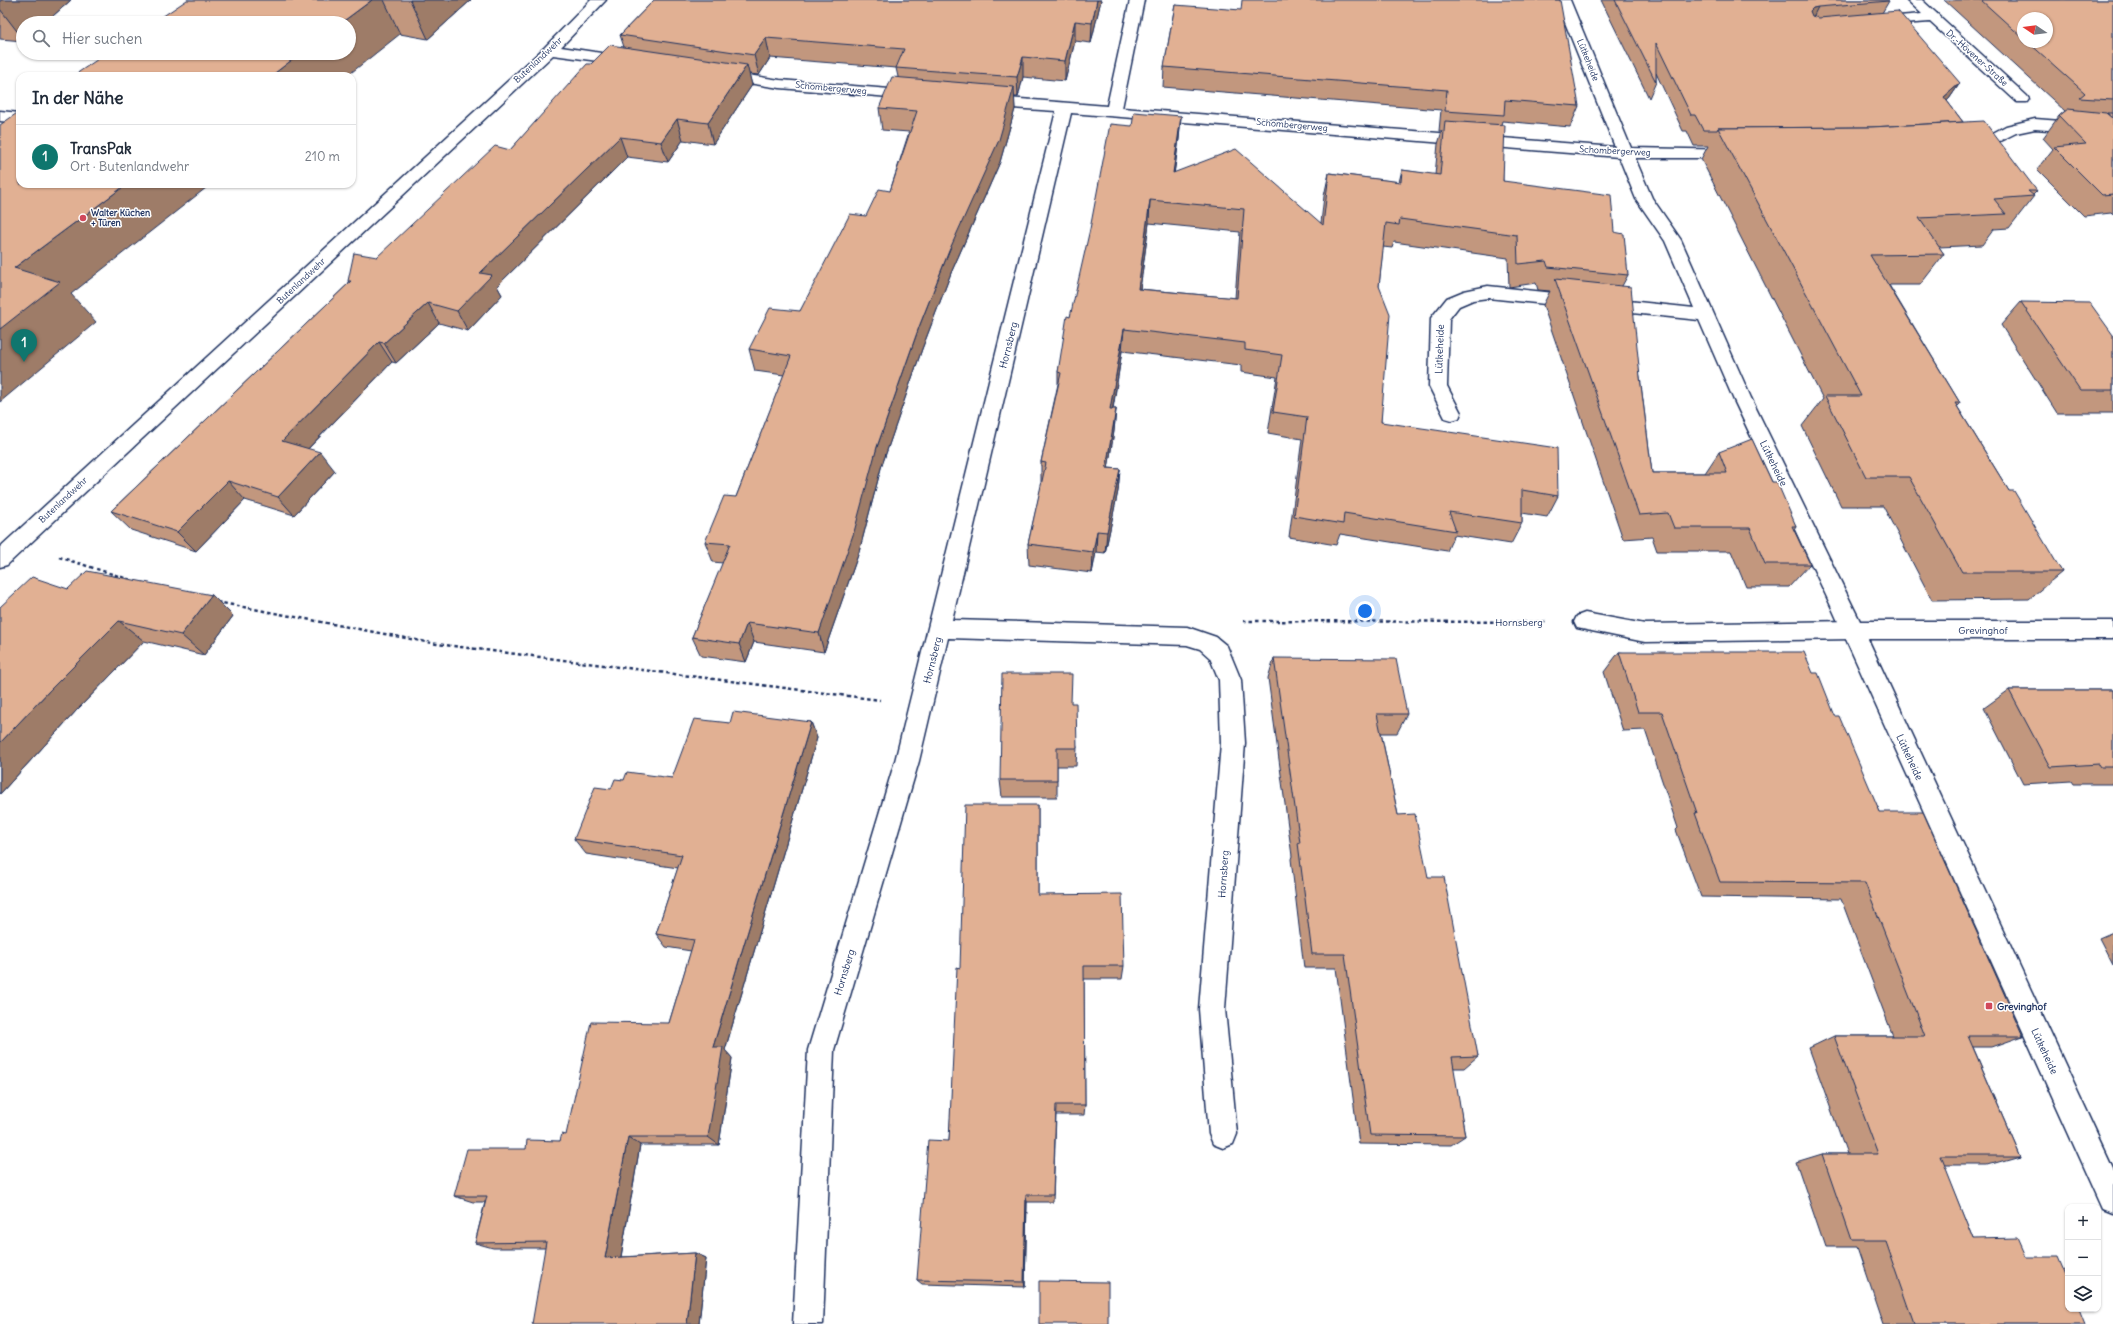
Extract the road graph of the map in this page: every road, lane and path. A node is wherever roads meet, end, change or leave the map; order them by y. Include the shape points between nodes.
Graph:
1 (599, 0) edge
2 (1137, 0) edge
3 (1563, 0) edge
4 (1914, 0) edge
5 (1931, 18) junction
6 (1863, 23) edge
7 (550, 50) junction
8 (643, 64) edge
9 (704, 73) edge
10 (930, 96) edge
11 (2022, 99) dead end
12 (970, 100) edge
13 (1065, 107) junction
14 (1114, 110) junction
15 (0, 116) edge
16 (16, 118) edge
17 (2113, 128) edge
18 (1952, 146) edge
19 (1626, 153) junction
20 (1750, 153) edge
21 (1706, 315) junction
22 (1452, 413) dead end
23 (17, 542) junction
24 (0, 559) edge
25 (138, 582) edge
26 (213, 601) dead end
27 (1585, 622) joint
28 (939, 629) junction
29 (1854, 630) junction
30 (2113, 630) edge
31 (1187, 636) junction
32 (921, 705) junction
33 (1223, 1134) dead end
34 (2113, 1199) edge
35 (808, 1324) edge

1 - 7 street, Butenlandwehr
2 - 14 street
3 - 19 street, Lütkeheide
4 - 5 street, Dr.-Hövener-Straße
5 - 6 street
5 - 11 street, Dr.-Hövener-Straße
7 - 8 street
7 - 23 street, Butenlandwehr
9 - 10 street, Schombergerweg via 780,84
12 - 13 street, Schombergerweg
13 - 14 street, Schombergerweg
13 - 28 street, Hornsberg
14 - 19 street, Schombergerweg
15 - 16 street
17 - 18 street via 2036,124 2011,129 1983,144
19 - 20 street, Schombergerweg
19 - 21 street, Lütkeheide via 1644,199 1673,240
21 - 22 street, Lütkeheide via 1488,292 1470,295 1453,302 1440,318 1438,386
21 - 29 street, Lütkeheide via 1742,398
23 - 24 street, Butenlandwehr
23 - 25 path
26 - 32 path via 437,644
27 - 29 street via 1645,633
27 - 31 path, Hornsberg via 1239,621
28 - 31 street, Hornsberg
28 - 32 street, Hornsberg
29 - 30 street, Grevinghof
29 - 34 street, Lütkeheide
31 - 33 street, Hornsberg via 1208,643 1219,652 1230,680 1233,743 1212,1009
32 - 35 street, Hornsberg via 907,761 821,1050

